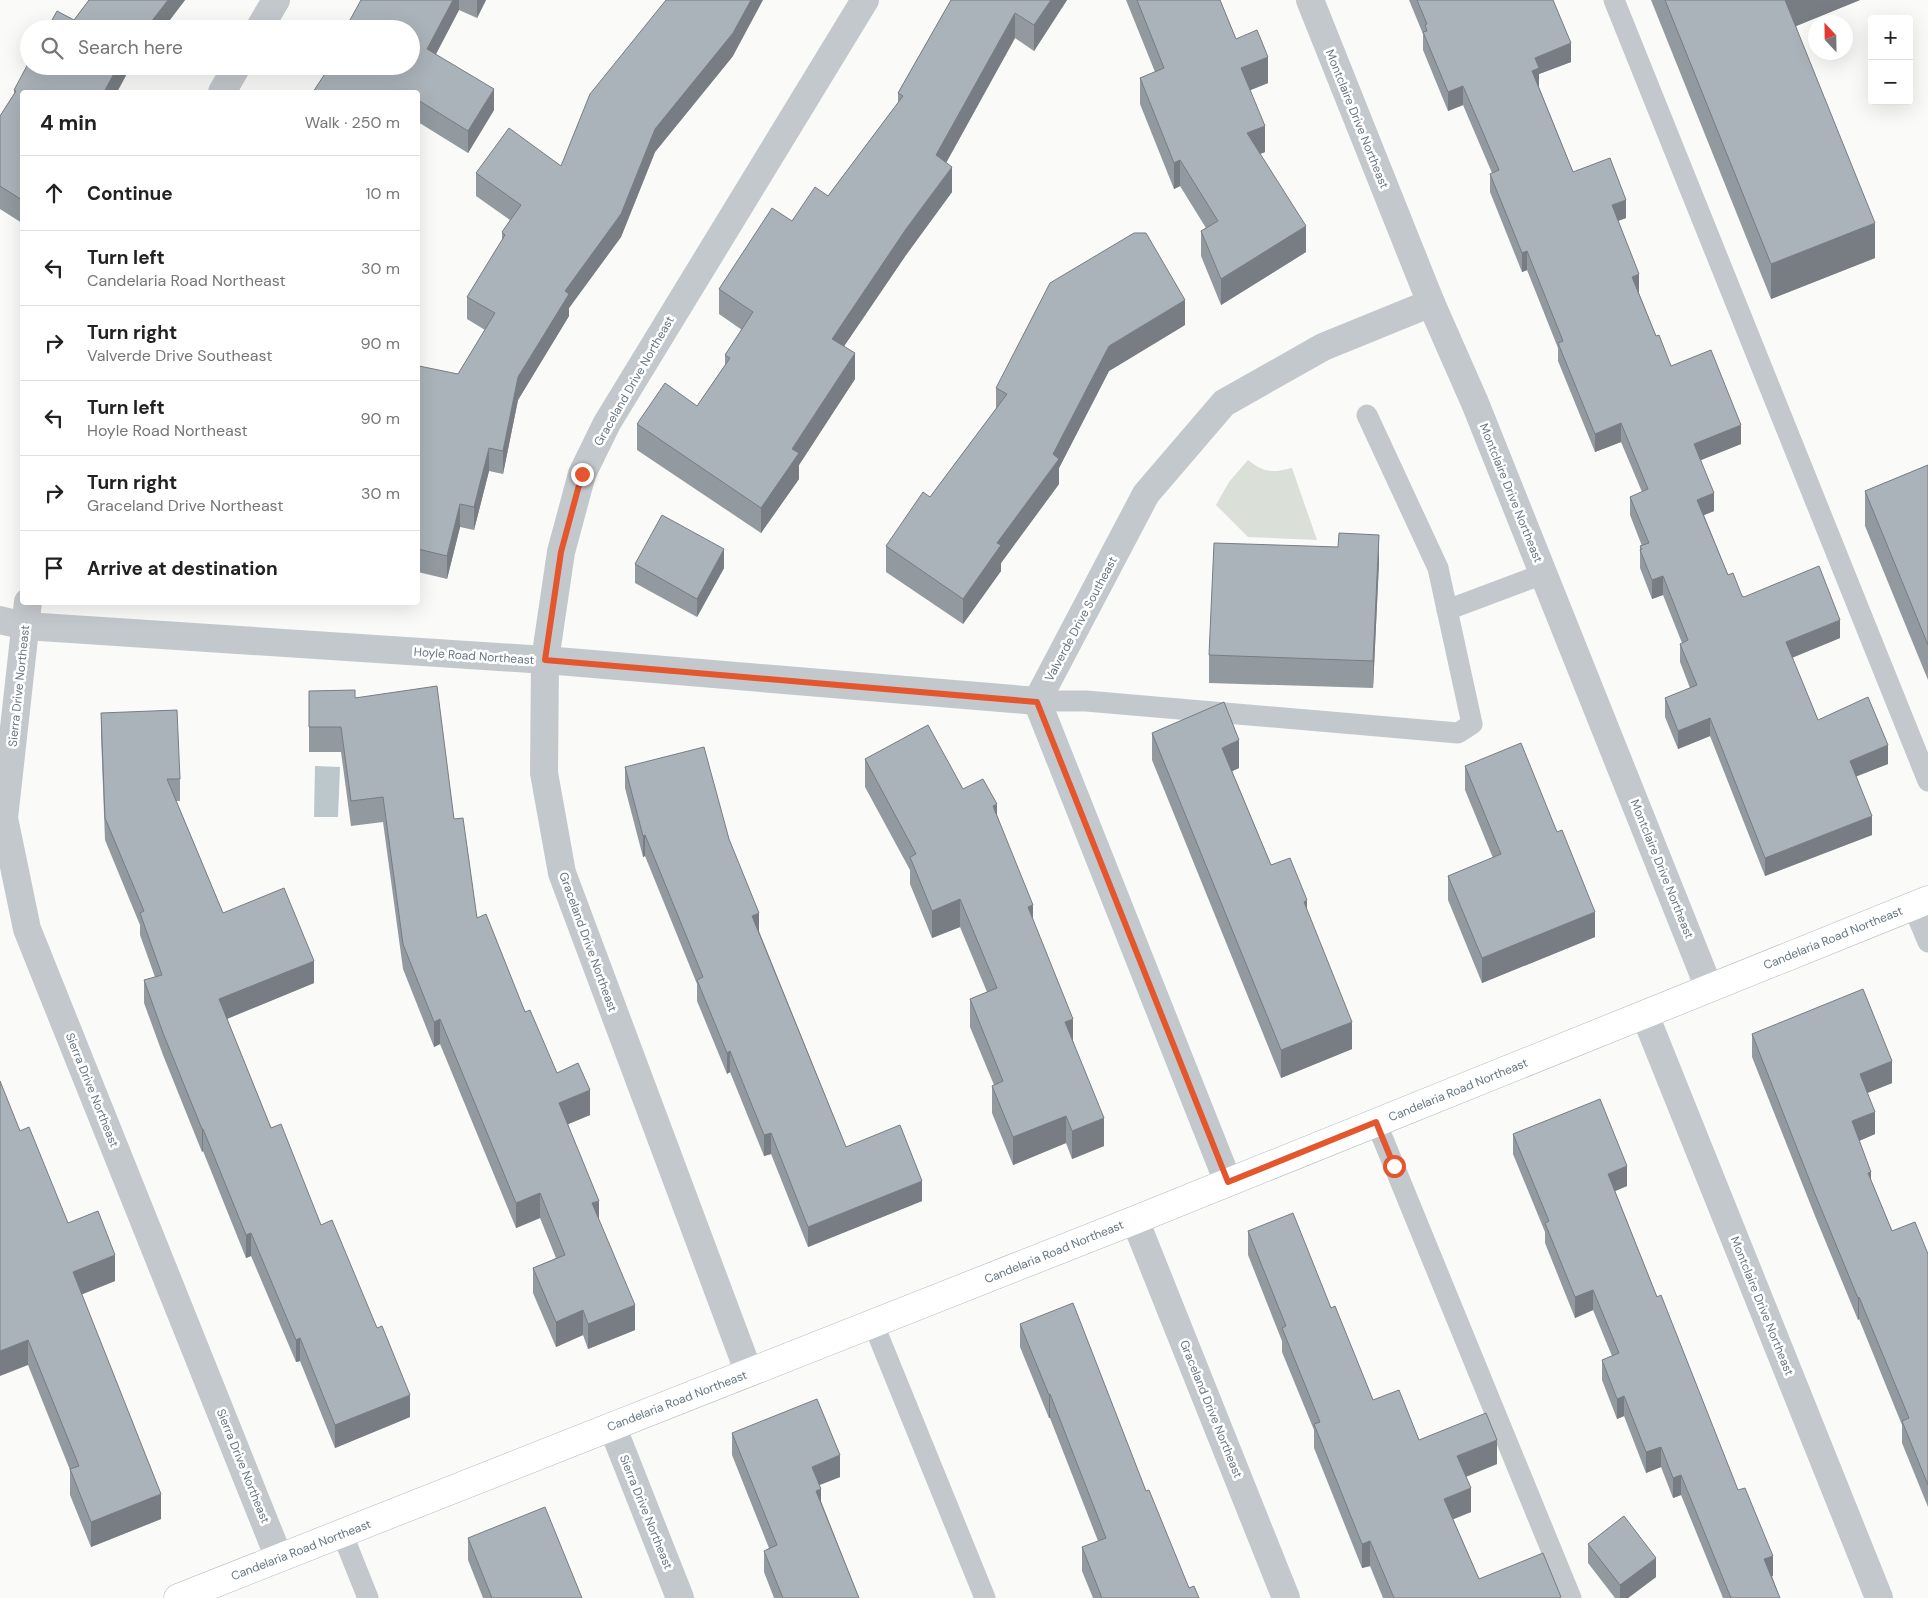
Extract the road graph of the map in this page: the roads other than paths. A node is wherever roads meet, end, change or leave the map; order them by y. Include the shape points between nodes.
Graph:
1 (276, 0) edge
2 (865, 0) edge
3 (1310, 0) edge
4 (1614, 0) edge
5 (264, 20) edge
6 (232, 75) edge
7 (223, 90) edge
8 (1430, 303) junction
9 (1367, 415) dead end
10 (1543, 574) junction
11 (1446, 610) junction
12 (18, 616) edge
13 (545, 660) junction
14 (1037, 702) junction
15 (1928, 782) edge
16 (1921, 903) edge
17 (1928, 942) edge
18 (1709, 988) junction
19 (1644, 1015) junction
20 (1376, 1122) junction
21 (1228, 1182) junction
22 (1135, 1220) junction
23 (873, 1323) junction
24 (749, 1373) junction
25 (612, 1426) junction
26 (342, 1533) junction
27 (280, 1558) junction
28 (178, 1598) edge
29 (368, 1598) edge
30 (680, 1598) edge
31 (985, 1598) edge
32 (1286, 1598) edge
33 (1571, 1598) edge
34 (1879, 1598) edge

1 - 5 street
2 - 13 street, Graceland Drive Northeast via 607,423 582,474 561,552
3 - 8 street, Montclaire Drive Northeast
4 - 15 lane
6 - 7 street
8 - 10 street, Montclaire Drive Northeast via 1475,403
8 - 14 street, Valverde Drive Southeast via 1323,347 1224,402 1146,494
9 - 11 lane via 1438,568
10 - 11 lane
10 - 18 street, Montclaire Drive Northeast
11 - 14 lane via 1472,724 1458,732 1086,701
12 - 13 street, Hoyle Road Northeast
12 - 27 street, Sierra Drive Northeast via 4,818 27,930
13 - 14 street, Hoyle Road Northeast
13 - 24 street, Graceland Drive Northeast via 544,773 562,873
14 - 21 street
16 - 17 lane
16 - 18 main road, Candelaria Road Northeast
18 - 19 main road, Candelaria Road Northeast
19 - 20 main road, Candelaria Road Northeast
19 - 34 street, Montclaire Drive Northeast
20 - 21 main road, Candelaria Road Northeast
20 - 33 lane
21 - 22 main road, Candelaria Road Northeast
22 - 23 main road, Candelaria Road Northeast
22 - 32 street, Graceland Drive Northeast
23 - 24 main road, Candelaria Road Northeast
23 - 31 lane
24 - 25 main road, Candelaria Road Northeast
25 - 26 main road, Candelaria Road Northeast
25 - 30 street, Sierra Drive Northeast
26 - 27 main road, Candelaria Road Northeast
26 - 29 lane
27 - 28 main road, Candelaria Road Northeast

